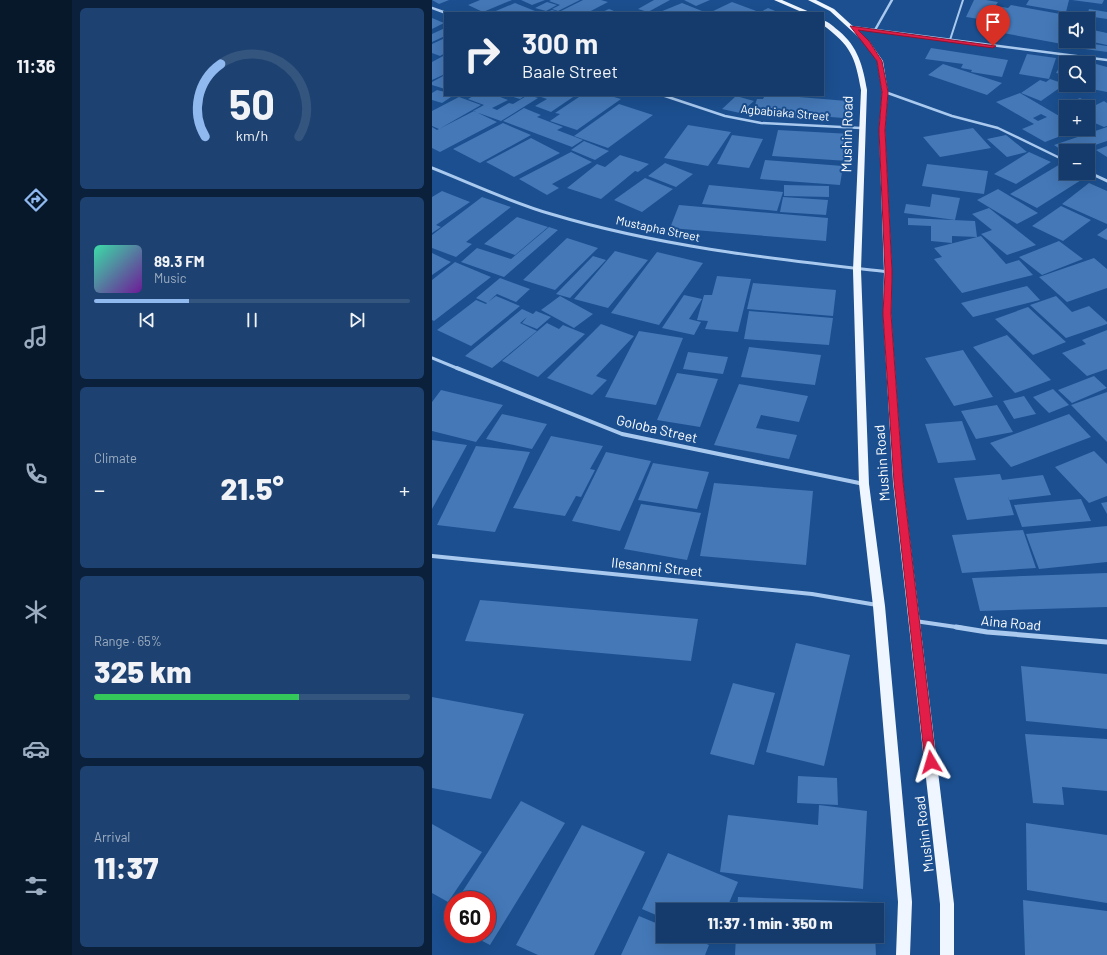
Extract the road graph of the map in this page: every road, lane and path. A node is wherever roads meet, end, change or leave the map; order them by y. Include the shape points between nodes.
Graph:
1 (777, 0) edge
2 (811, 0) edge
3 (892, 0) edge
4 (963, 0) edge
5 (432, 8) edge
6 (444, 12) edge
7 (807, 12) edge
8 (824, 23) edge
9 (852, 27) junction
10 (875, 30) junction
11 (950, 40) junction
12 (1107, 60) edge
13 (885, 92) junction
14 (665, 96) edge
15 (861, 128) junction
16 (1059, 158) edge
17 (432, 168) edge
18 (1095, 175) edge
19 (1107, 181) edge
20 (857, 270) junction
21 (888, 272) junction
22 (432, 358) edge
23 (864, 484) junction
24 (432, 556) edge
25 (879, 606) junction
26 (914, 621) junction
27 (1107, 642) edge
28 (902, 955) edge
29 (947, 955) edge

1 - 7 main road
2 - 9 main road, Mushin Road via 832,10
3 - 10 street
4 - 11 lane
5 - 6 street
8 - 15 main road, Mushin Road via 850,44 859,62 864,90
9 - 10 street
9 - 13 main road, Mushin Road via 867,42 880,61
10 - 11 street
11 - 12 street
13 - 16 street via 952,116 998,128
13 - 21 main road, Mushin Road via 882,130
14 - 15 street, Agbabiaka Street via 725,116 761,123
15 - 20 main road, Mushin Road
17 - 20 street, Mustapha Street via 550,214 645,237 732,254
18 - 19 street
20 - 21 street, Mustapha Street
20 - 23 main road, Mushin Road
21 - 26 main road, Mushin Road via 887,314 898,482
22 - 23 street, Goloba Street via 622,434
23 - 25 main road, Mushin Road
24 - 25 street, Ilesanmi Street via 812,594
25 - 28 main road, Mushin Road via 905,902
26 - 27 street, Aina Road via 987,632
26 - 29 main road, Mushin Road via 947,904

